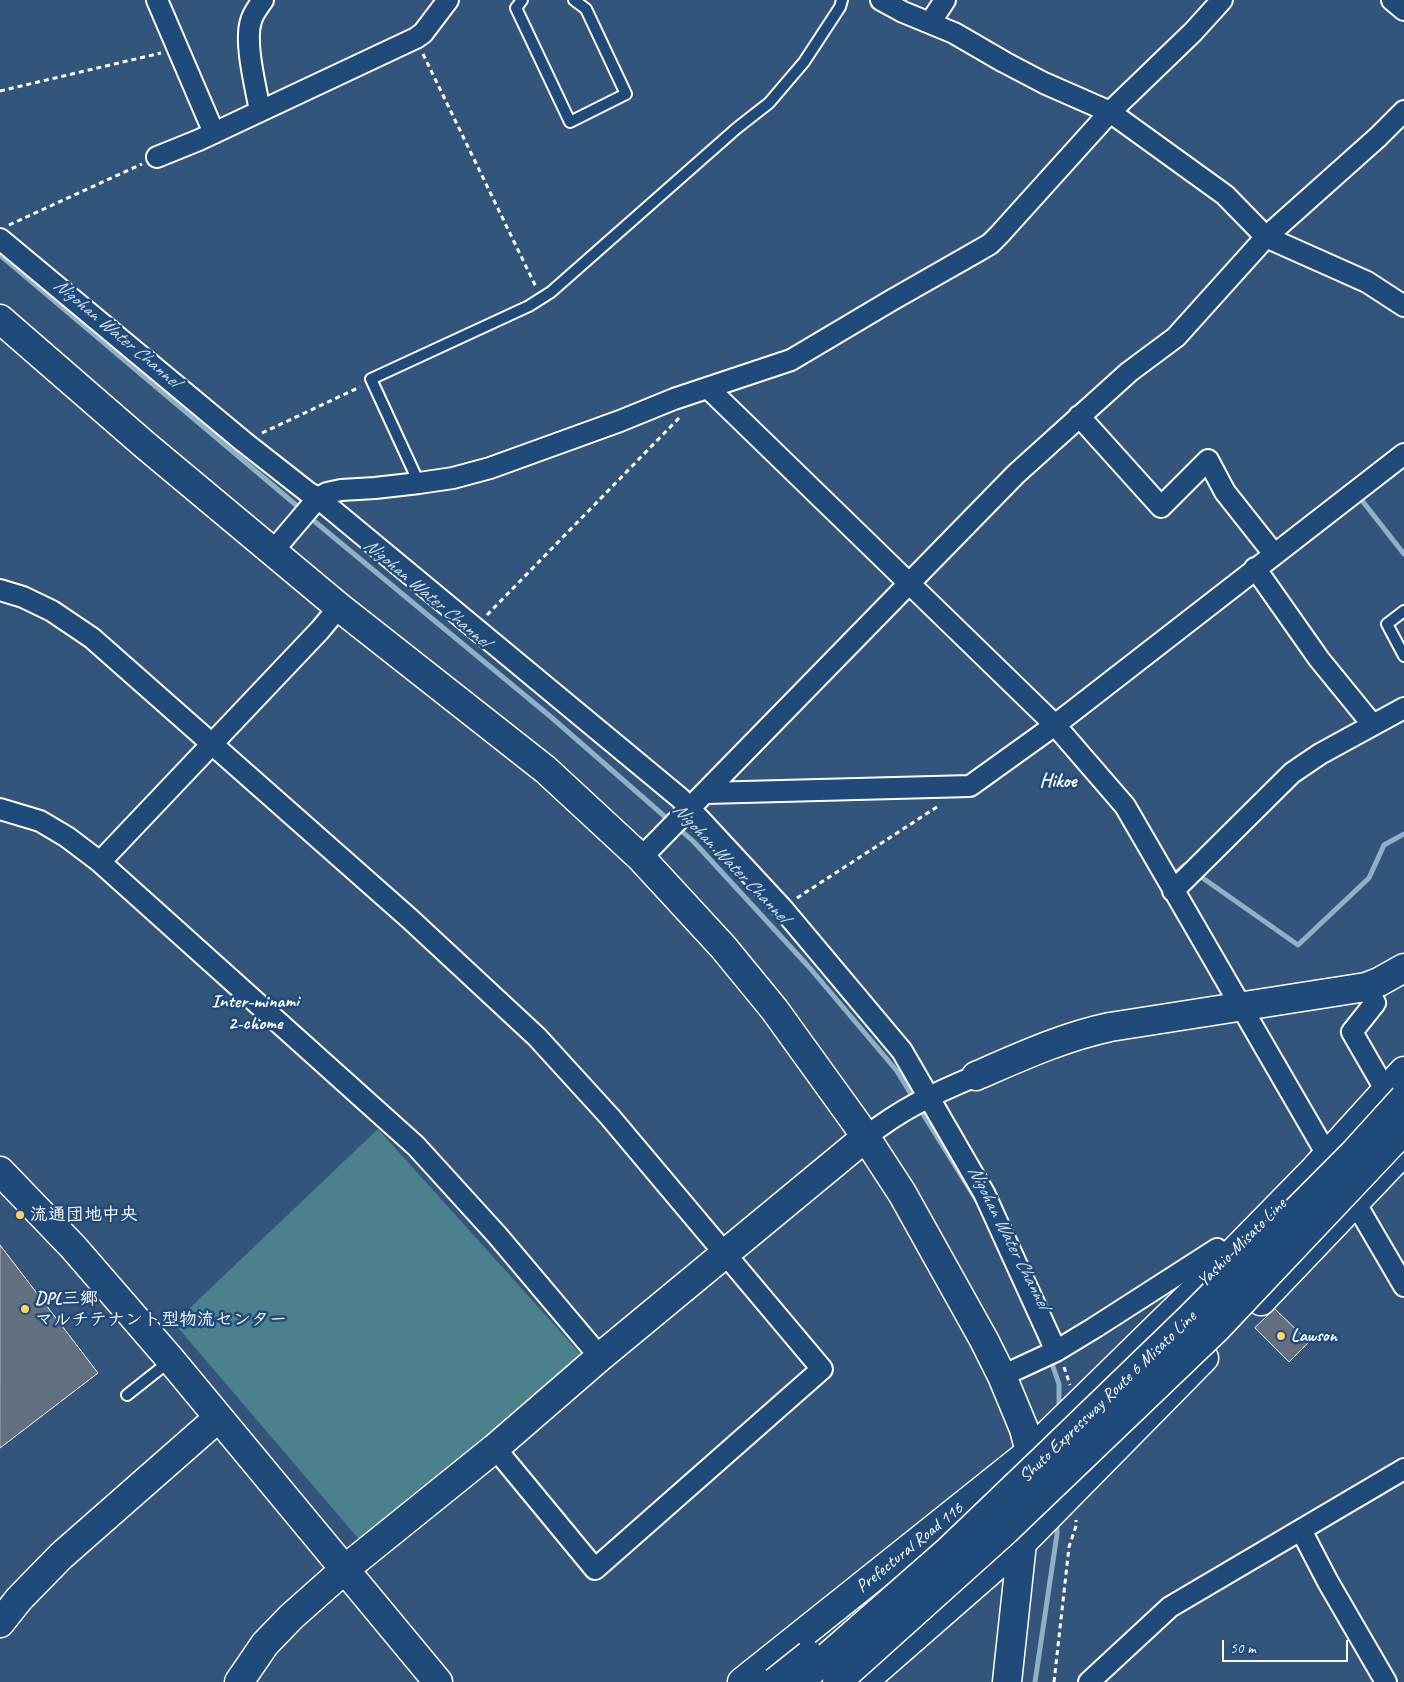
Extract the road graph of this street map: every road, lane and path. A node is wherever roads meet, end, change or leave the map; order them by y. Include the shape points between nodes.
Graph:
1 (157, 0) edge
2 (263, 0) edge
3 (448, 0) edge
4 (522, 0) edge
5 (574, 0) edge
6 (842, 0) edge
7 (882, 0) edge
8 (945, 0) edge
9 (1222, 0) edge
10 (1392, 0) edge
11 (1404, 10) edge
12 (930, 23) junction
13 (416, 38) junction
14 (178, 49) junction
15 (0, 90) edge
16 (260, 111) junction
17 (1404, 111) edge
18 (1110, 112) junction
19 (214, 133) junction
20 (157, 156) joint
21 (1, 234) edge
22 (1266, 237) junction
23 (541, 299) junction
24 (1404, 306) edge
25 (0, 320) edge
26 (372, 381) junction
27 (708, 388) junction
28 (681, 416) dead end
29 (1079, 416) junction
30 (244, 442) junction
31 (1404, 454) edge
32 (419, 483) junction
33 (318, 498) junction
34 (280, 543) junction
35 (1274, 554) junction
36 (1256, 568) junction
37 (910, 584) junction
38 (0, 590) edge
39 (339, 607) junction
40 (1404, 612) edge
41 (475, 627) junction
42 (1404, 656) edge
43 (1404, 708) edge
44 (1372, 724) junction
45 (1055, 725) junction
46 (212, 744) junction
47 (970, 786) junction
48 (706, 793) junction
49 (690, 808) junction
50 (0, 809) edge
51 (649, 850) junction
52 (100, 862) junction
53 (1173, 890) junction
54 (782, 908) junction
55 (1404, 968) edge
56 (1366, 987) junction
57 (1240, 1006) junction
58 (976, 1076) joint
59 (1398, 1085) edge
60 (928, 1096) junction
61 (1404, 1130) edge
62 (866, 1136) junction
63 (1404, 1151) edge
64 (1328, 1155) junction
65 (0, 1171) edge
66 (1355, 1203) junction
67 (725, 1253) junction
68 (1226, 1260) junction
69 (1404, 1286) edge
70 (1265, 1296) junction
71 (1056, 1351) junction
72 (600, 1357) junction
73 (171, 1360) junction
74 (1013, 1371) junction
75 (127, 1394) dead end
76 (1072, 1400) junction
77 (218, 1418) junction
78 (495, 1448) junction
79 (1030, 1452) junction
80 (1404, 1469) edge
81 (1076, 1518) dead end
82 (1301, 1530) junction
83 (1022, 1543) junction
84 (947, 1552) junction
85 (345, 1569) junction
86 (0, 1624) edge
87 (756, 1680) edge
88 (1092, 1681) edge
89 (239, 1682) edge
90 (438, 1682) edge
91 (800, 1682) edge
92 (837, 1682) edge
93 (862, 1682) edge
94 (1007, 1682) edge
95 (1054, 1682) edge
96 (1386, 1682) edge

1 - 14 street
2 - 16 street via 250,22 249,41
3 - 13 street
4 - 5 lane via 516,8 570,122 626,94 586,9
6 - 23 lane via 804,62 769,103
7 - 12 street
8 - 12 street
9 - 18 street
10 - 11 street
12 - 18 street via 1044,83
13 - 16 street
13 - 23 path
14 - 15 path
14 - 19 street
16 - 19 street
17 - 22 street
18 - 22 street via 1225,196
18 - 27 street via 990,244 791,360
19 - 20 street
20 - 21 path
21 - 30 street
22 - 24 street via 1368,282
22 - 29 street via 1176,337 1129,372
23 - 26 lane
25 - 34 main road via 145,445
26 - 30 path
26 - 32 lane
27 - 32 street via 513,461 453,478
27 - 37 street
28 - 41 path
29 - 35 street via 1161,507 1208,460 1225,492
29 - 37 street via 1016,474
30 - 33 street
31 - 35 street
32 - 33 street via 341,490
33 - 34 street
33 - 41 street
34 - 39 main road
35 - 36 street
36 - 44 street via 1320,659
36 - 45 street
37 - 45 street
37 - 48 street
38 - 46 street via 52,610 92,638
39 - 46 street
39 - 51 main road
40 - 42 lane via 1387,624
41 - 49 street
43 - 44 street
44 - 53 street via 1292,773
45 - 47 street
45 - 53 street via 1125,806
46 - 52 street
46 - 67 street via 410,919 537,1037
47 - 48 street
47 - 54 path
48 - 49 street
49 - 51 street
49 - 54 street
50 - 52 street via 40,821
51 - 62 main road via 774,1009
52 - 72 street via 416,1146 497,1235
53 - 57 street
54 - 60 street via 902,1051
55 - 56 main road
56 - 57 main road
56 - 59 street via 1375,1004 1352,1032
57 - 58 main road via 1081,1033
57 - 64 street
58 - 60 street
59 - 64 main road, Yashio-Misato Line
59 - 84 main road, Shuto Expressway Route 6 Misato Line, bridge via 1356,1152 1190,1318
60 - 62 street
60 - 71 street via 984,1193
61 - 92 main road, Shuto Expressway Route 6 Misato Line, bridge via 1216,1329 1006,1530
62 - 67 main road
62 - 74 main road
63 - 66 main road
64 - 66 street
64 - 68 main road, Yashio-Misato Line
65 - 73 main road via 74,1248
66 - 69 street
66 - 70 main road
67 - 72 main road
67 - 78 street via 822,1369 595,1569
68 - 70 street via 1221,1272 1223,1281 1244,1301
68 - 71 street via 1217,1249
68 - 76 main road, Yashio-Misato Line
70 - 83 main road
71 - 74 street
71 - 76 path
72 - 78 main road
73 - 75 lane
73 - 77 main road
74 - 79 main road
76 - 79 main road, Prefectural Road 116
77 - 85 main road
77 - 86 main road via 60,1556
78 - 85 main road
79 - 83 main road
79 - 87 main road, Prefectural Road 116
80 - 82 street
81 - 95 path via 1069,1547
82 - 88 street via 1170,1607
82 - 96 street
83 - 93 main road
83 - 94 main road
84 - 87 main road, bridge via 862,1612
84 - 91 main road, Shuto Expressway Route 6 Misato Line, bridge
85 - 89 main road via 265,1644
85 - 90 main road
87 - 93 street

